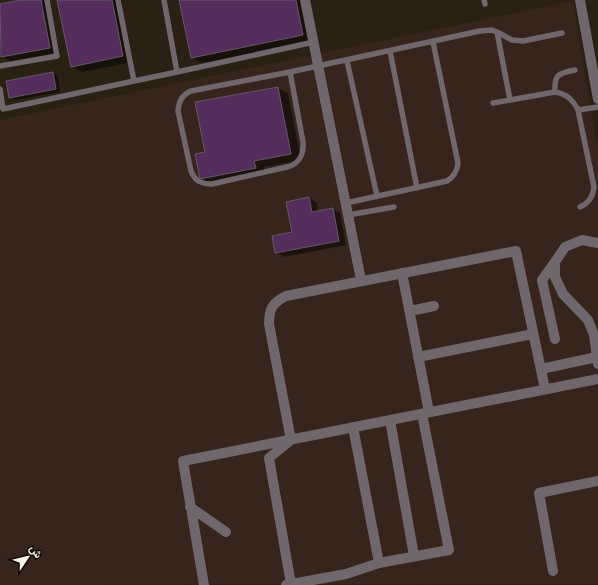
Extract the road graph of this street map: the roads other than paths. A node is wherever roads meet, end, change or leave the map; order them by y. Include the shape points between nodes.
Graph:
1 (47, 0) edge
2 (118, 0) edge
3 (164, 0) edge
4 (305, 0) edge
5 (580, 0) edge
6 (497, 32) junction
7 (562, 33) dead end
8 (314, 42) junction
9 (433, 42) junction
10 (390, 51) junction
11 (347, 61) junction
12 (0, 66) edge
13 (319, 67) junction
14 (575, 70) dead end
15 (177, 72) junction
16 (290, 72) junction
17 (134, 81) junction
18 (0, 90) edge
19 (555, 92) junction
20 (598, 99) edge
21 (510, 100) junction
22 (493, 103) dead end
23 (598, 107) edge
24 (2, 109) edge
25 (578, 110) junction
26 (596, 186) edge
27 (417, 188) junction
28 (377, 196) junction
29 (346, 203) junction
30 (394, 207) dead end
31 (580, 207) dead end
32 (348, 215) junction
33 (598, 244) edge
34 (555, 262) junction
35 (402, 273) junction
36 (361, 280) junction
37 (434, 306) dead end
38 (410, 311) junction
39 (533, 334) junction
40 (555, 339) dead end
41 (418, 357) junction
42 (597, 360) edge
43 (540, 369) junction
44 (598, 379) edge
45 (544, 389) junction
46 (426, 413) junction
47 (390, 420) junction
48 (353, 427) junction
49 (291, 440) junction
50 (598, 481) edge
51 (190, 507) junction
52 (226, 532) dead end
53 (414, 556) junction
54 (379, 563) junction
55 (553, 571) dead end
56 (288, 584) edge
57 (204, 585) edge

1 - 12 lane via 57,56
2 - 17 lane
3 - 15 lane
4 - 8 street
5 - 20 street
6 - 7 lane via 512,40 523,41
6 - 9 lane via 480,31
6 - 21 lane
8 - 13 street
8 - 15 lane
9 - 10 lane
9 - 27 lane via 458,163 456,172 447,182
10 - 11 lane
10 - 27 lane
11 - 13 lane
11 - 28 lane
13 - 16 lane
13 - 29 street
14 - 19 lane via 559,74 554,83
15 - 17 lane
16 - 16 lane via 191,91 183,97 178,111 191,171 199,182 212,184 287,168 299,160 303,142
17 - 24 lane
18 - 24 lane
19 - 21 lane
19 - 25 lane via 567,96
21 - 22 lane
23 - 25 lane
25 - 26 lane
26 - 31 lane via 589,202
27 - 28 lane
28 - 29 lane
29 - 32 street
30 - 32 lane
32 - 36 street
33 - 34 street via 582,240 565,247
34 - 40 street via 542,280
34 - 42 street via 555,277 563,294 588,320 594,335
35 - 36 street
35 - 38 street
35 - 39 street via 516,251
36 - 49 street via 286,296 276,301 269,312 269,324
37 - 38 street
38 - 41 street
39 - 41 street
39 - 43 street
41 - 46 street
42 - 43 street
43 - 45 street
44 - 45 street
45 - 46 street
46 - 47 street
46 - 53 street via 448,550
47 - 48 street
47 - 53 street
48 - 49 street
48 - 54 street
49 - 51 street via 183,461
49 - 56 street via 269,458
50 - 55 street via 539,493
51 - 52 street
51 - 57 street
53 - 54 street
54 - 56 street via 346,574

